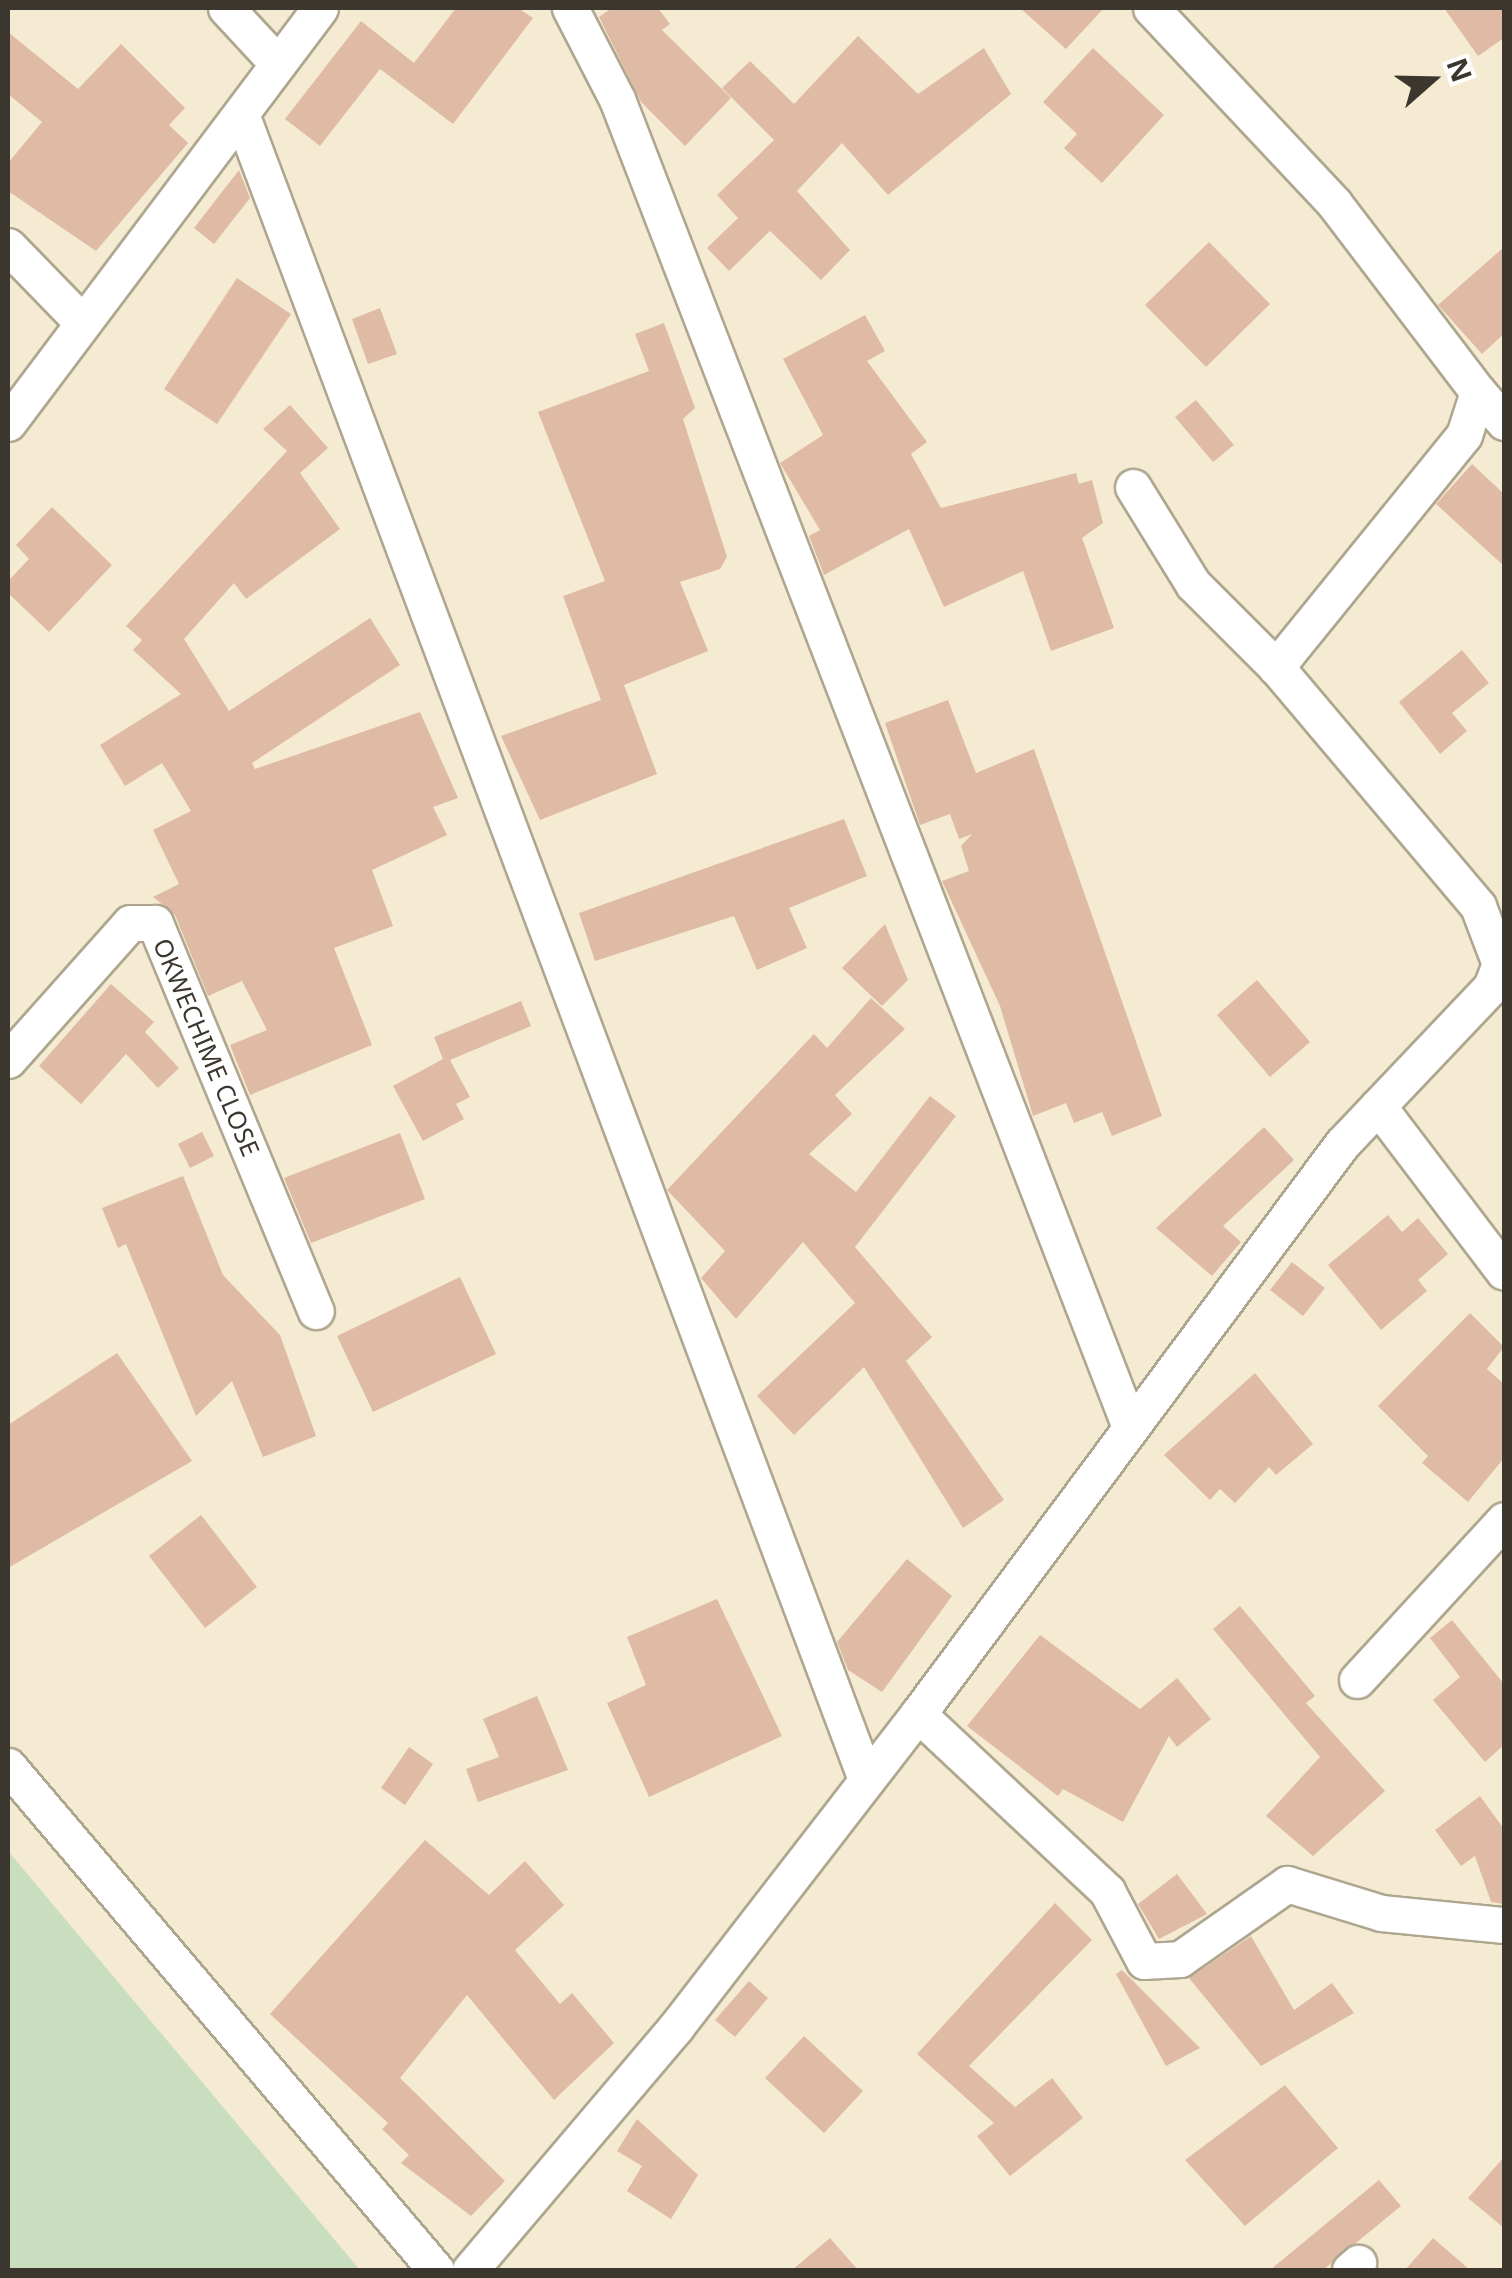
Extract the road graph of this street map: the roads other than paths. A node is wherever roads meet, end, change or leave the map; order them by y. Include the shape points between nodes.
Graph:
1 (226, 8) edge
2 (320, 8) edge
3 (570, 8) edge
4 (1151, 8) edge
5 (278, 64) junction
6 (241, 114) junction
7 (8, 246) edge
8 (83, 324) junction
9 (1478, 392) junction
10 (1504, 422) edge
11 (8, 423) edge
12 (1133, 487) dead end
13 (1276, 667) junction
14 (8, 1060) edge
15 (1378, 1106) junction
16 (1504, 1272) edge
17 (316, 1310) dead end
18 (1130, 1427) junction
19 (1504, 1520) edge
20 (1356, 1680) dead end
21 (918, 1714) junction
22 (8, 1766) edge
23 (866, 1778) junction
24 (1504, 1925) edge
25 (436, 2270) edge
26 (470, 2270) edge

1 - 5 street
2 - 5 street
3 - 18 street via 617,99
4 - 9 street via 1334,203
5 - 6 street
6 - 8 street
6 - 23 street
7 - 8 street
8 - 11 street
9 - 10 street
9 - 13 street via 1464,435
12 - 13 street via 1193,584
13 - 15 street via 1497,940 1491,987
14 - 17 street, OKWECHIME CLOSE via 130,922 155,923
15 - 16 street
15 - 18 street
18 - 21 street
19 - 20 street
21 - 23 street
21 - 24 street via 1107,1891 1144,1961 1180,1958 1287,1884 1380,1913
22 - 25 street
23 - 26 street via 676,2026

